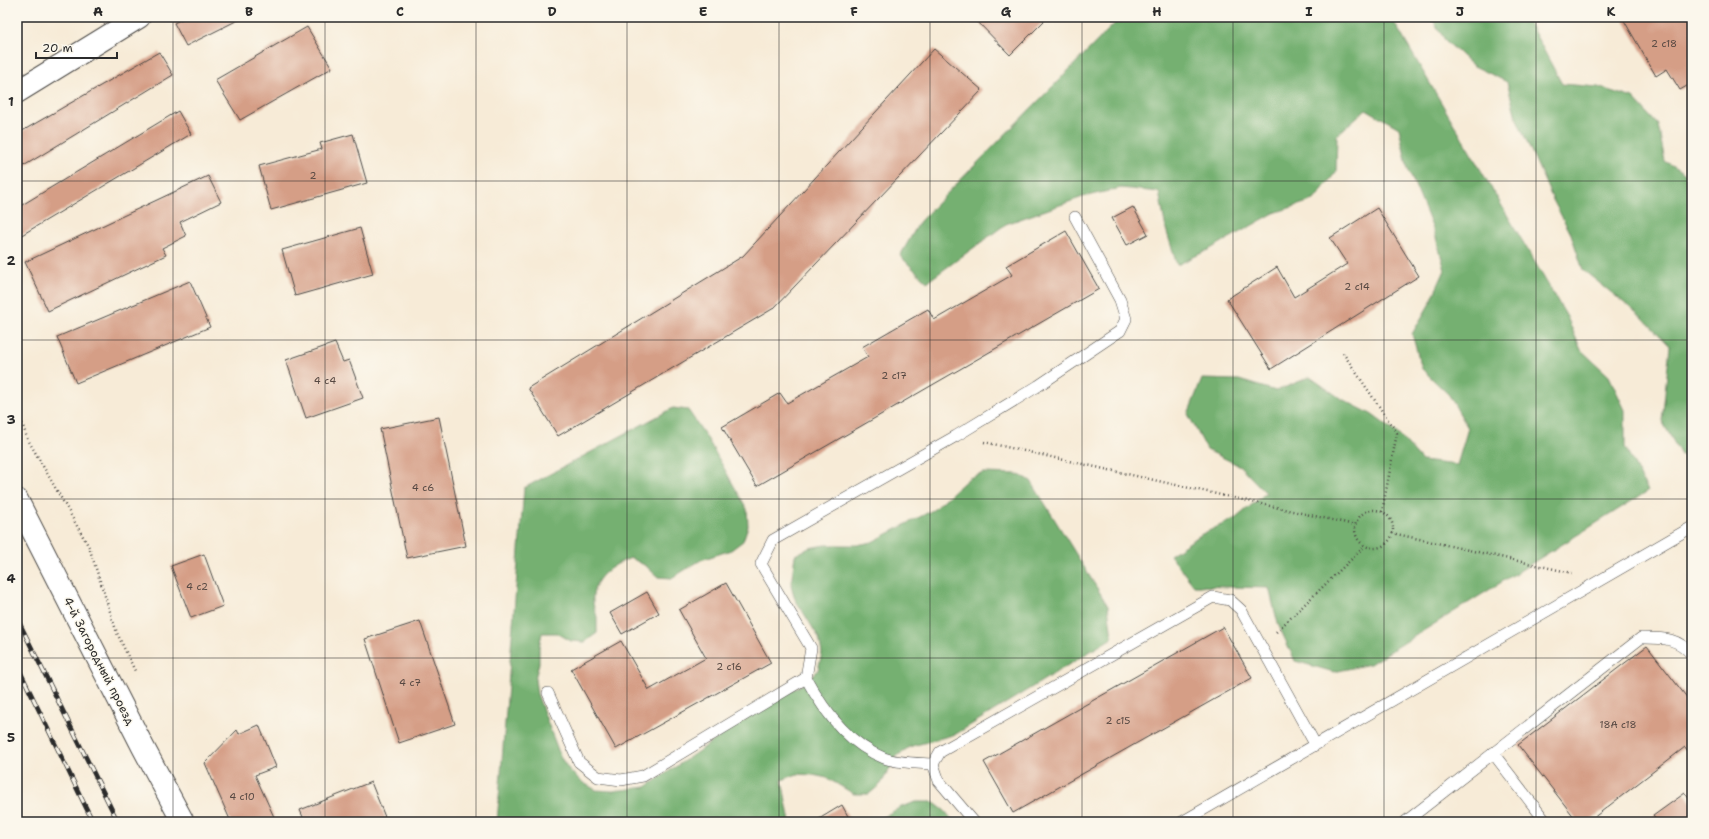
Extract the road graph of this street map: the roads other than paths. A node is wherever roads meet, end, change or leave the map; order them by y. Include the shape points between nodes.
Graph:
1 (139, 17) edge
2 (17, 92) edge
3 (1075, 217) dead end
4 (17, 500) edge
5 (1692, 527) edge
6 (1692, 655) edge
7 (806, 678) junction
8 (548, 693) dead end
9 (1315, 744) junction
10 (1493, 752) junction
11 (933, 764) junction
12 (183, 822) edge
13 (974, 822) edge
14 (1182, 822) edge
15 (1405, 822) edge
16 (1546, 822) edge

1 - 2 street
3 - 7 lane via 1120,300 1126,319 1120,331 1038,386 956,436 773,540 761,564 811,648
4 - 12 street, 4-й Загородный проезд
5 - 9 lane
6 - 10 lane via 1685,646 1666,638 1640,638
7 - 8 lane via 643,776 621,780 598,777 579,762
7 - 11 lane via 837,726 868,749 885,758
9 - 11 lane via 1242,610 1230,600 1213,597 940,752
9 - 14 lane
10 - 15 lane
10 - 16 lane
11 - 13 lane via 939,781

